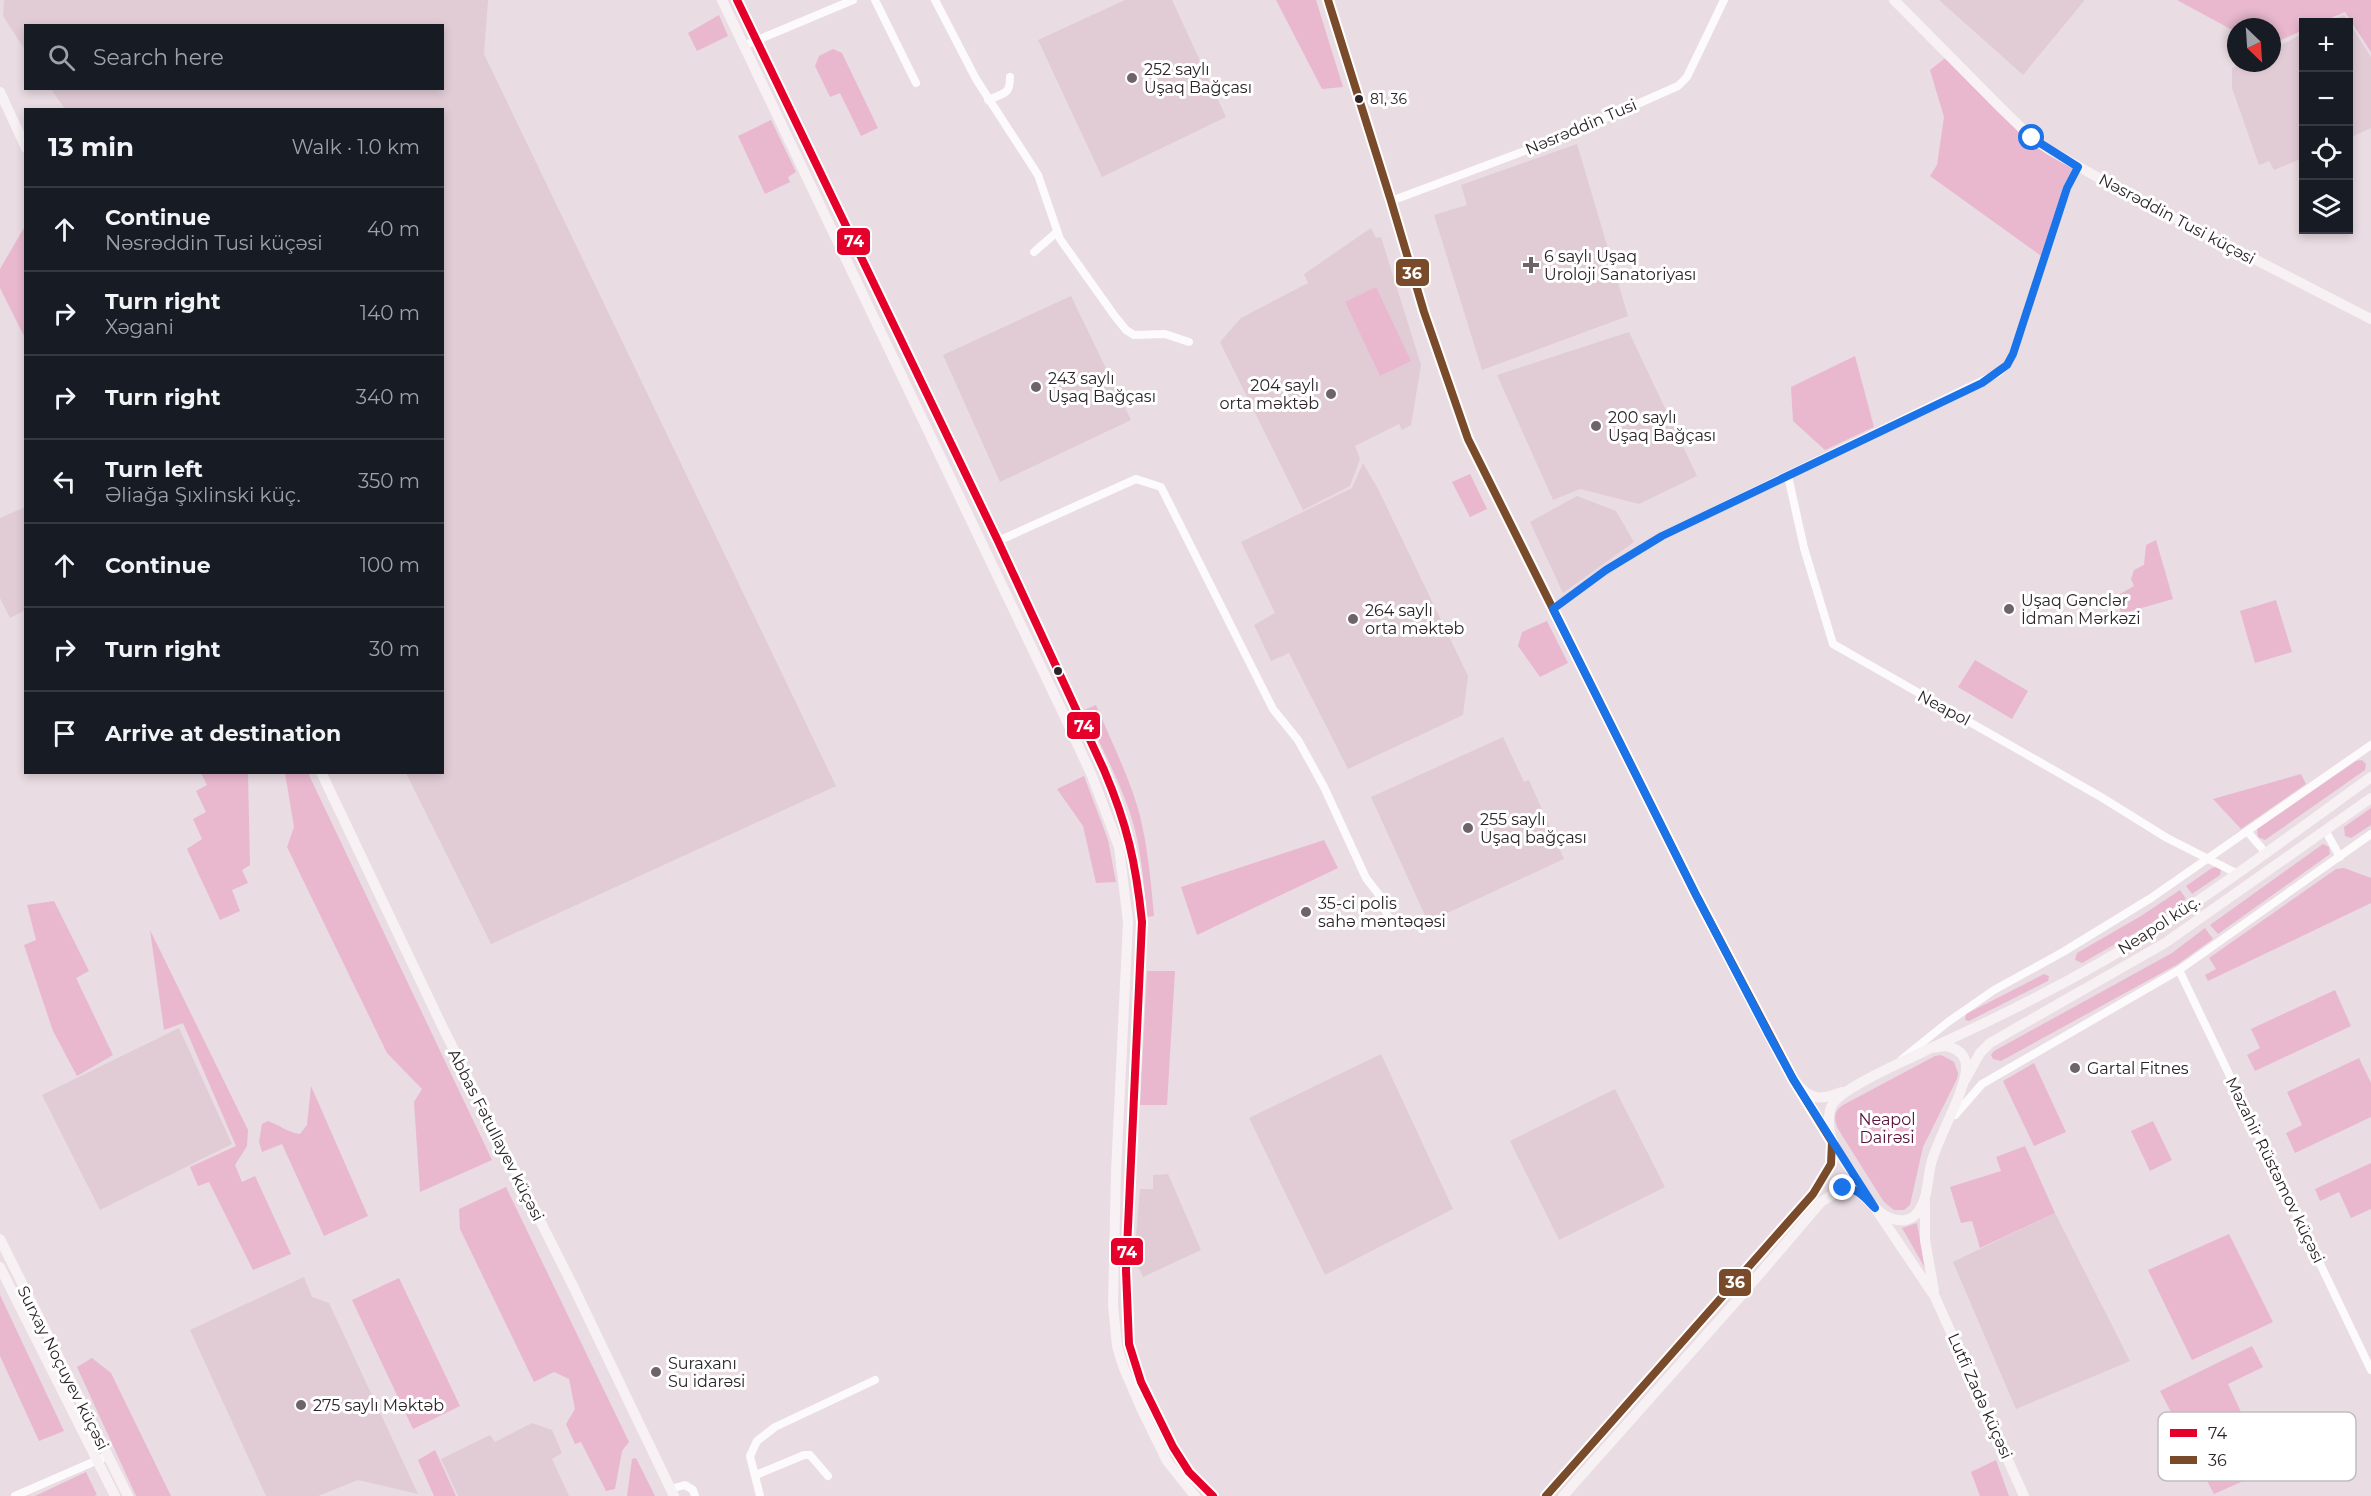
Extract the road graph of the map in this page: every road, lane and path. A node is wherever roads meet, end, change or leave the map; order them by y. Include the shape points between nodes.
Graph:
1 (722, 0) edge
2 (737, 0) edge
3 (853, 0) edge
4 (875, 0) edge
5 (935, 0) edge
6 (1328, 0) edge
7 (1724, 0) edge
8 (1894, 0) edge
9 (756, 40) junction
10 (743, 46) junction
11 (1010, 77) dead end
12 (916, 83) dead end
13 (0, 92) edge
14 (988, 100) junction
15 (24, 144) edge
16 (2078, 167) junction
17 (1391, 201) junction
18 (1057, 232) junction
19 (1034, 252) dead end
20 (2371, 319) edge
21 (1189, 342) dead end
22 (1788, 476) junction
23 (998, 541) junction
24 (1553, 609) junction
25 (2371, 745) edge
26 (322, 774) edge
27 (2371, 777) edge
28 (2371, 798) edge
29 (2325, 830) junction
30 (2247, 831) junction
31 (2371, 834) edge
32 (2265, 852) junction
33 (2340, 857) junction
34 (2207, 858) junction
35 (2236, 873) junction
36 (1392, 927) dead end
37 (2180, 970) junction
38 (1931, 1048) junction
39 (1888, 1070) junction
40 (1793, 1079) junction
41 (1965, 1080) junction
42 (1853, 1088) junction
43 (1940, 1136) junction
44 (1832, 1142) junction
45 (1925, 1199) junction
46 (1875, 1208) junction
47 (0, 1239) edge
48 (0, 1268) edge
49 (1935, 1297) junction
50 (2371, 1370) edge
51 (876, 1380) dead end
52 (102, 1458) junction
53 (756, 1474) junction
54 (828, 1476) dead end
55 (672, 1492) edge
56 (15, 1496) edge
57 (115, 1496) edge
58 (126, 1496) edge
59 (695, 1496) edge
60 (760, 1496) edge
61 (1195, 1496) edge
62 (1214, 1496) edge
63 (1546, 1496) edge
64 (1563, 1496) edge
65 (2024, 1496) edge

1 - 10 main road
2 - 9 main road
3 - 9 street
4 - 12 street
5 - 14 street
6 - 17 main road
7 - 17 street, Nəsrəddin Tusi via 1687,77 1678,86 1565,136
8 - 16 main road, Nəsrəddin Tusi küçəsi via 2032,138
9 - 10 street
9 - 23 main road
10 - 61 main road via 1058,702 1119,847 1128,922 1116,1172 1113,1305 1117,1346 1167,1461
11 - 14 street via 1007,92
13 - 15 main road
14 - 18 street via 1038,175
16 - 20 main road, Nəsrəddin Tusi küçəsi
16 - 22 street via 2067,188 2007,365 1982,383
17 - 24 main road via 1467,439
18 - 19 street
18 - 21 street via 1126,330 1134,335 1165,334
22 - 24 street via 1646,545
22 - 34 street, Neapol via 1804,548 1833,644
23 - 36 street via 1136,479 1161,487 1273,709 1298,740 1324,787
23 - 62 main road via 1104,770 1131,842 1142,922 1125,1278 1129,1344 1141,1382 1173,1447 1189,1472
24 - 40 main road
25 - 30 street
26 - 55 main road, Abbas Fətullayev küçəsi
27 - 32 main road, Neapol küç.
28 - 29 main road, Neapol küç.
29 - 33 street
29 - 41 main road, Neapol küç. via 2165,943 1990,1043
30 - 32 street
30 - 34 street
31 - 33 street
32 - 35 main road, Neapol küç.
33 - 37 street
34 - 35 street, Neapol
34 - 39 street via 2112,923 1994,990
35 - 38 main road, Neapol küç. via 2157,928 2075,977
37 - 43 street via 1982,1084
37 - 50 street, Məzahir Rüstəmov küçəsi
38 - 39 main road, Neapol küç.
38 - 41 main road via 1945,1046 1960,1051 1966,1063
39 - 42 main road, Neapol küç.
40 - 42 main road via 1815,1098
40 - 44 main road
41 - 43 main road, Neapol küç.
42 - 44 main road via 1832,1106
43 - 45 main road, Neapol küç.
44 - 46 main road
44 - 63 main road via 1831,1164 1813,1194
45 - 46 main road via 1916,1214 1900,1221
45 - 49 main road, Neapol küç. via 1925,1240
46 - 49 main road
46 - 64 main road via 1852,1188 1834,1192 1821,1202
47 - 52 main road, Surxay Noçuyev küçəsi
48 - 52 main road, Surxay Noçuyev küçəsi
49 - 65 main road, Lutfi Zadə küçəsi
51 - 53 street via 776,1427 757,1441 750,1456
52 - 56 street
52 - 57 main road, Surxay Noçuyev küçəsi
52 - 58 main road, Surxay Noçuyev küçəsi
53 - 54 street via 810,1455
53 - 60 street
55 - 59 street via 685,1485

